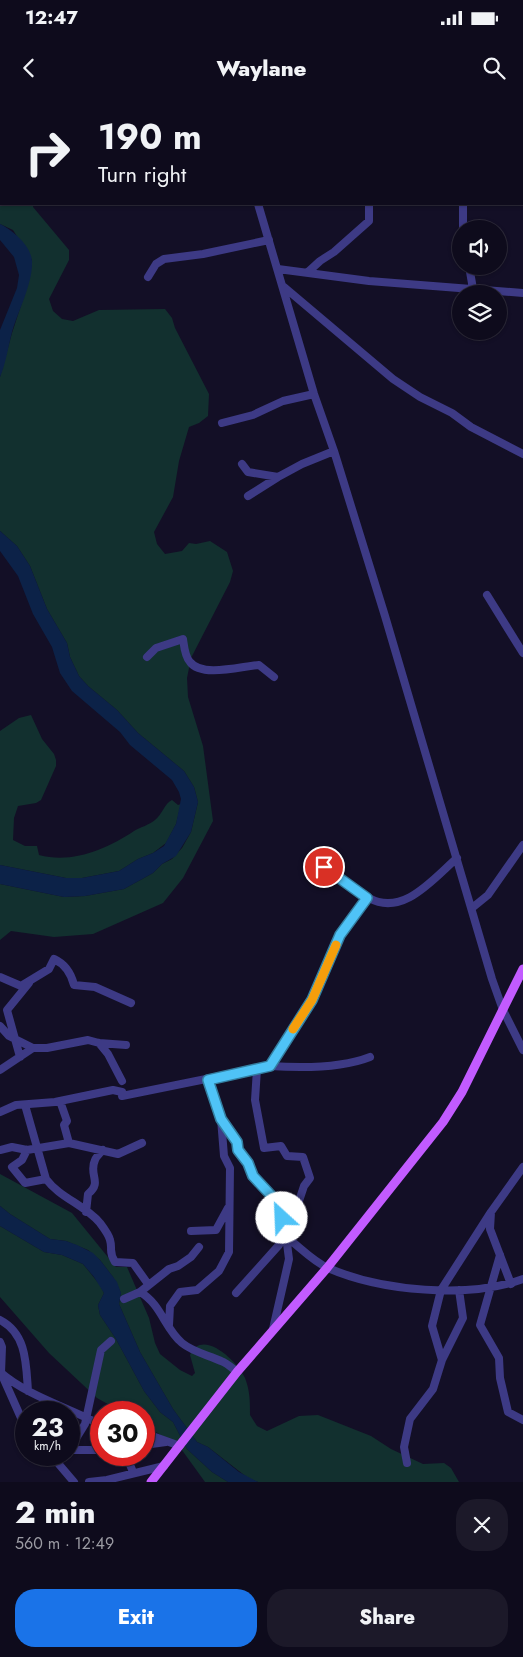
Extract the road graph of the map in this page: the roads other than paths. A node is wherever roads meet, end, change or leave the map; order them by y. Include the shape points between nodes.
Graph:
1 (258, 205) edge
2 (369, 205) edge
3 (463, 205) edge
4 (463, 220) edge
5 (269, 240) junction
6 (278, 269) junction
7 (308, 272) junction
8 (148, 277) dead end
9 (283, 287) junction
10 (452, 287) edge
11 (507, 292) edge
12 (523, 293) edge
13 (314, 394) junction
14 (222, 423) dead end
15 (334, 451) junction
16 (523, 454) edge
17 (242, 464) dead end
18 (278, 477) junction
19 (248, 496) dead end
20 (488, 596) dead end
21 (523, 653) edge
22 (147, 657) dead end
23 (274, 677) dead end
24 (523, 845) edge
25 (457, 858) junction
26 (320, 859) dead end
27 (367, 898) junction
28 (472, 908) junction
29 (523, 969) edge
30 (0, 977) edge
31 (32, 979) junction
32 (132, 1003) dead end
33 (503, 1010) junction
34 (0, 1026) edge
35 (16, 1040) junction
36 (99, 1043) junction
37 (126, 1044) dead end
38 (33, 1048) junction
39 (523, 1050) edge
40 (20, 1057) junction
41 (370, 1057) dead end
42 (270, 1066) junction
43 (257, 1069) junction
44 (0, 1070) edge
45 (208, 1080) junction
46 (122, 1081) dead end
47 (60, 1101) junction
48 (26, 1105) junction
49 (0, 1112) edge
50 (221, 1119) junction
51 (69, 1143) junction
52 (142, 1143) dead end
53 (38, 1148) junction
54 (0, 1150) edge
55 (27, 1150) junction
56 (103, 1150) junction
57 (523, 1167) edge
58 (46, 1179) junction
59 (230, 1206) junction
60 (86, 1212) junction
61 (491, 1212) junction
62 (191, 1231) dead end
63 (285, 1236) junction
64 (199, 1247) dead end
65 (500, 1255) junction
66 (327, 1268) junction
67 (523, 1279) edge
68 (148, 1284) junction
69 (511, 1284) junction
70 (492, 1286) junction
71 (441, 1290) junction
72 (459, 1290) junction
73 (140, 1292) junction
74 (236, 1293) dead end
75 (124, 1299) dead end
76 (0, 1320) edge
77 (169, 1325) junction
78 (273, 1329) junction
79 (111, 1341) dead end
80 (0, 1342) edge
81 (442, 1360) junction
82 (237, 1372) junction
83 (1, 1373) edge
84 (28, 1391) junction
85 (15, 1404) edge
86 (86, 1417) junction
87 (90, 1419) edge
88 (523, 1420) edge
89 (80, 1431) edge
90 (155, 1437) edge
91 (168, 1442) junction
92 (155, 1444) edge
93 (180, 1446) junction
94 (407, 1463) dead end
95 (62, 1466) edge
96 (131, 1466) edge
97 (164, 1466) junction
98 (133, 1472) junction
99 (116, 1480) edge
100 (74, 1482) edge
101 (89, 1482) edge
102 (152, 1482) edge

1 - 5 street
2 - 7 street via 369,221
3 - 4 street
5 - 6 street
5 - 8 street via 164,259 156,264
6 - 7 street
6 - 9 street
7 - 10 street
9 - 13 street
9 - 16 street via 393,379 477,431
11 - 12 street
13 - 14 street via 282,400 253,415
13 - 15 street
15 - 18 street
15 - 25 street
17 - 18 street via 248,472
18 - 19 street
20 - 21 street
22 - 23 street via 156,648 183,639 189,661 196,668 228,671 259,666
24 - 28 street via 488,895
25 - 27 street via 403,902 381,904
25 - 28 street
26 - 27 street via 324,867
27 - 42 street via 340,935 312,1000
28 - 33 street
29 - 33 main road
30 - 31 street via 21,986
31 - 32 street via 49,969 54,959 65,967 74,985 95,988
31 - 35 street via 7,1010
33 - 39 street
33 - 66 main road via 462,1092 443,1122
34 - 35 street
35 - 38 street
35 - 40 street
36 - 37 street
36 - 38 street via 88,1040
36 - 46 street
38 - 40 street
40 - 44 street
41 - 42 street via 310,1066
42 - 43 street
43 - 45 street
43 - 63 street via 255,1100 264,1148 281,1146 287,1156 303,1157 310,1178 296,1210 296,1221
45 - 47 street via 122,1094 113,1090
45 - 50 street
47 - 48 street
47 - 51 street via 67,1121 64,1125
48 - 49 street via 16,1105
48 - 53 street
50 - 59 street via 224,1156 230,1168
50 - 63 street via 237,1142 238,1150 253,1176 281,1206
51 - 53 street
51 - 56 street
52 - 56 street via 118,1154
53 - 55 street
53 - 58 street
54 - 55 street via 12,1147
55 - 58 street via 22,1160 12,1167 25,1183
56 - 60 street via 95,1160 93,1174 96,1184 88,1194
57 - 61 street
58 - 60 street
59 - 62 street via 216,1230
59 - 77 street via 229,1252 219,1271 197,1290 180,1292 170,1306
60 - 68 street via 101,1225 110,1241 109,1254 115,1262 133,1262
61 - 65 street via 490,1229
61 - 71 street
63 - 66 street
63 - 74 street
63 - 78 street via 290,1259
64 - 68 street via 191,1257
65 - 69 street
65 - 70 street
66 - 71 street via 360,1279 424,1291
66 - 78 main road
67 - 69 street
68 - 73 street
69 - 70 street
70 - 72 street
70 - 88 street via 480,1325 499,1358 508,1412
71 - 72 street
71 - 81 street via 432,1326
72 - 81 street via 462,1318
73 - 75 street
73 - 77 street via 147,1296
76 - 84 street via 11,1327 25,1351
77 - 82 street via 181,1342 222,1361
78 - 82 main road
79 - 86 street via 100,1350
80 - 83 street
81 - 94 street via 432,1389 410,1419 404,1447
82 - 93 main road
83 - 84 street
83 - 85 street
84 - 86 street
86 - 87 street
86 - 89 street
90 - 91 street
91 - 92 street
91 - 93 street
93 - 97 main road
95 - 100 street
96 - 98 street
97 - 98 street
97 - 102 main road
98 - 99 street
99 - 101 street

